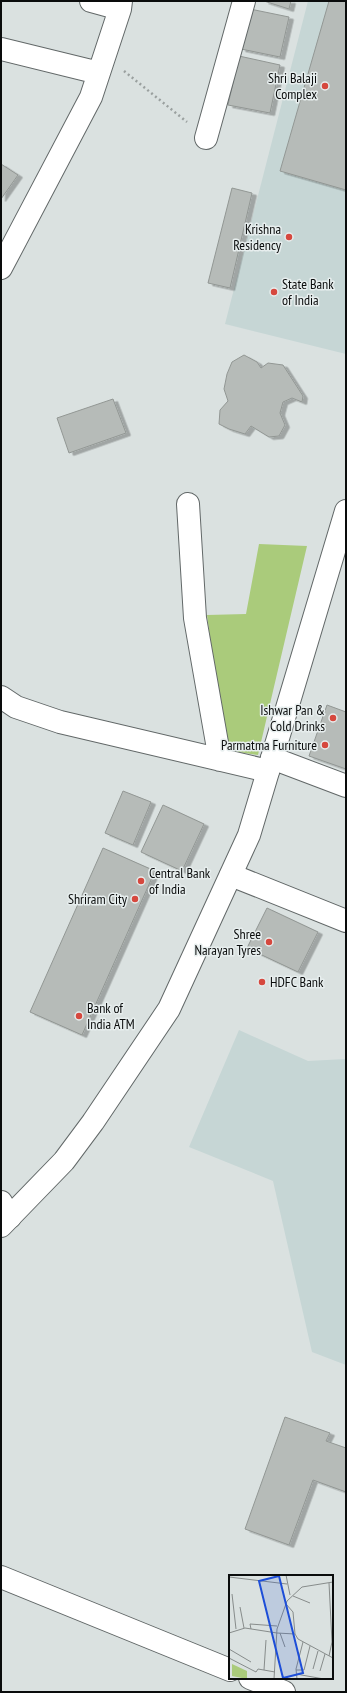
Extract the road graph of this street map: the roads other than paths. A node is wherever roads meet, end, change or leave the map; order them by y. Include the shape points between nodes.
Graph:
1 (91, 1) edge
2 (244, 1) edge
3 (121, 5) edge
4 (1, 49) edge
5 (102, 64) junction
6 (206, 138) road end
7 (1, 268) edge
8 (188, 504) dead end
9 (346, 511) edge
10 (1, 697) edge
11 (220, 760) junction
12 (270, 765) junction
13 (346, 786) edge
14 (231, 875) junction
15 (346, 921) edge
16 (4, 1215) edge
17 (1, 1577) edge
18 (229, 1670) edge
19 (252, 1679) edge
20 (284, 1692) edge

1 - 3 main road
2 - 6 main road
3 - 5 main road
4 - 5 main road
5 - 7 main road via 91,97
8 - 11 main road via 195,618
9 - 12 main road
10 - 11 main road via 16,707 60,722
11 - 12 main road
12 - 13 main road
12 - 14 main road via 249,835
14 - 15 main road
14 - 16 main road via 168,1009 93,1122 64,1161
17 - 18 main road
19 - 20 main road

